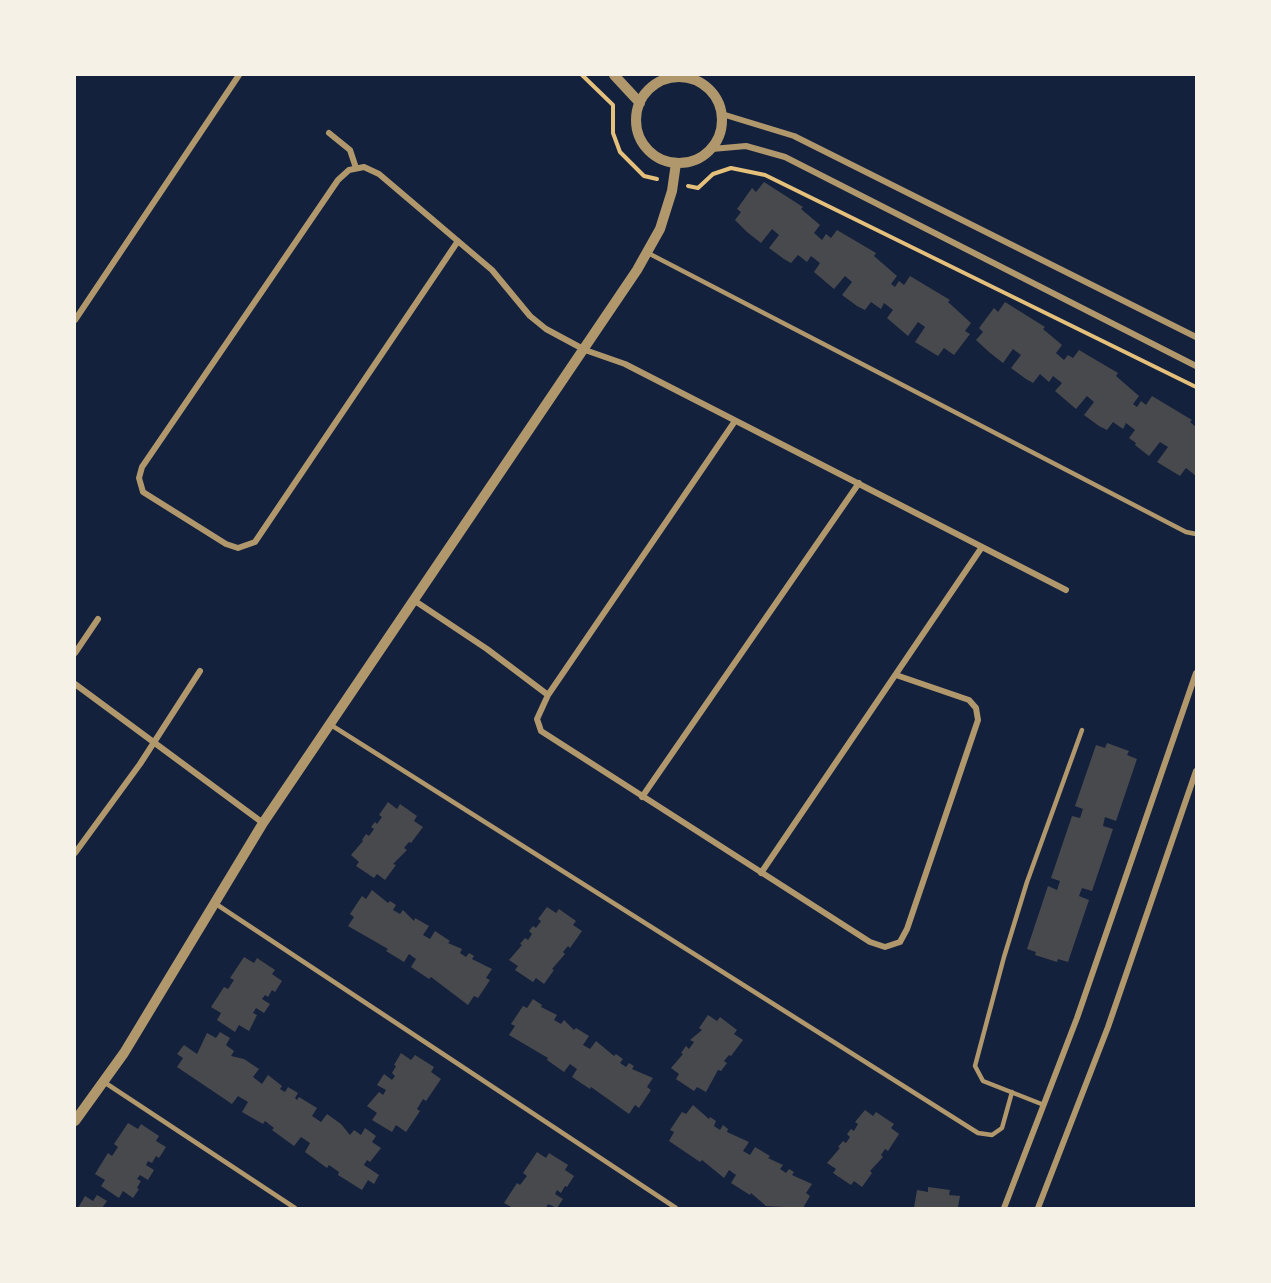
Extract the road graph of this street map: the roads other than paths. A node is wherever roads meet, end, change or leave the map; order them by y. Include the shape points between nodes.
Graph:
1 (239, 75) edge
2 (615, 75) edge
3 (694, 77) edge
4 (658, 78) edge
5 (640, 103) junction
6 (722, 114) junction
7 (329, 133) dead end
8 (712, 149) junction
9 (676, 163) junction
10 (356, 168) junction
11 (458, 241) junction
12 (648, 253) junction
13 (75, 320) edge
14 (1196, 337) edge
15 (585, 350) junction
16 (1196, 366) edge
17 (735, 420) junction
18 (859, 483) junction
19 (1196, 534) edge
20 (982, 547) junction
21 (1066, 590) dead end
22 (415, 601) junction
23 (98, 619) dead end
24 (75, 652) edge
25 (200, 671) dead end
26 (1196, 673) edge
27 (896, 675) junction
28 (75, 684) edge
29 (548, 696) junction
30 (331, 725) junction
31 (1083, 730) dead end
32 (153, 742) junction
33 (1196, 771) edge
34 (642, 797) junction
35 (263, 823) junction
36 (75, 853) edge
37 (761, 873) junction
38 (216, 904) junction
39 (104, 1082) junction
40 (1012, 1092) junction
41 (1044, 1105) junction
42 (75, 1121) edge
43 (295, 1208) edge
44 (676, 1208) edge
45 (1004, 1208) edge
46 (1038, 1208) edge

1 - 13 street
2 - 5 street
3 - 4 street
3 - 6 street via 712,92
4 - 5 street
5 - 9 street via 636,123 642,142 657,157
6 - 8 street via 720,132
6 - 14 street via 794,136
7 - 10 street via 350,150
8 - 9 street via 696,160
8 - 16 street via 746,146 785,157
9 - 12 street via 660,229
10 - 11 street via 379,174
10 - 11 street via 342,174 142,467 139,484 149,497 226,544 238,548 255,542
11 - 15 street via 492,270 530,316
12 - 15 street
12 - 19 lane via 1175,527
15 - 17 street via 625,364
15 - 22 street
17 - 18 street
17 - 29 street
18 - 20 street
18 - 34 street
20 - 21 street
20 - 27 street
22 - 29 street
22 - 30 street
23 - 24 street
25 - 32 street
26 - 41 street
27 - 37 street
27 - 37 street via 969,700 978,714 904,936 892,946 877,946
28 - 32 street
29 - 34 street via 537,719 545,736
30 - 35 street
30 - 40 lane via 978,1133 992,1135 1002,1128
31 - 40 lane via 1027,882 976,1056 976,1072 982,1081
32 - 35 street
32 - 36 street
33 - 46 street via 1111,1017
34 - 37 street
35 - 38 street
38 - 39 street
38 - 44 lane
39 - 42 street
39 - 43 lane
40 - 41 lane
41 - 45 street

